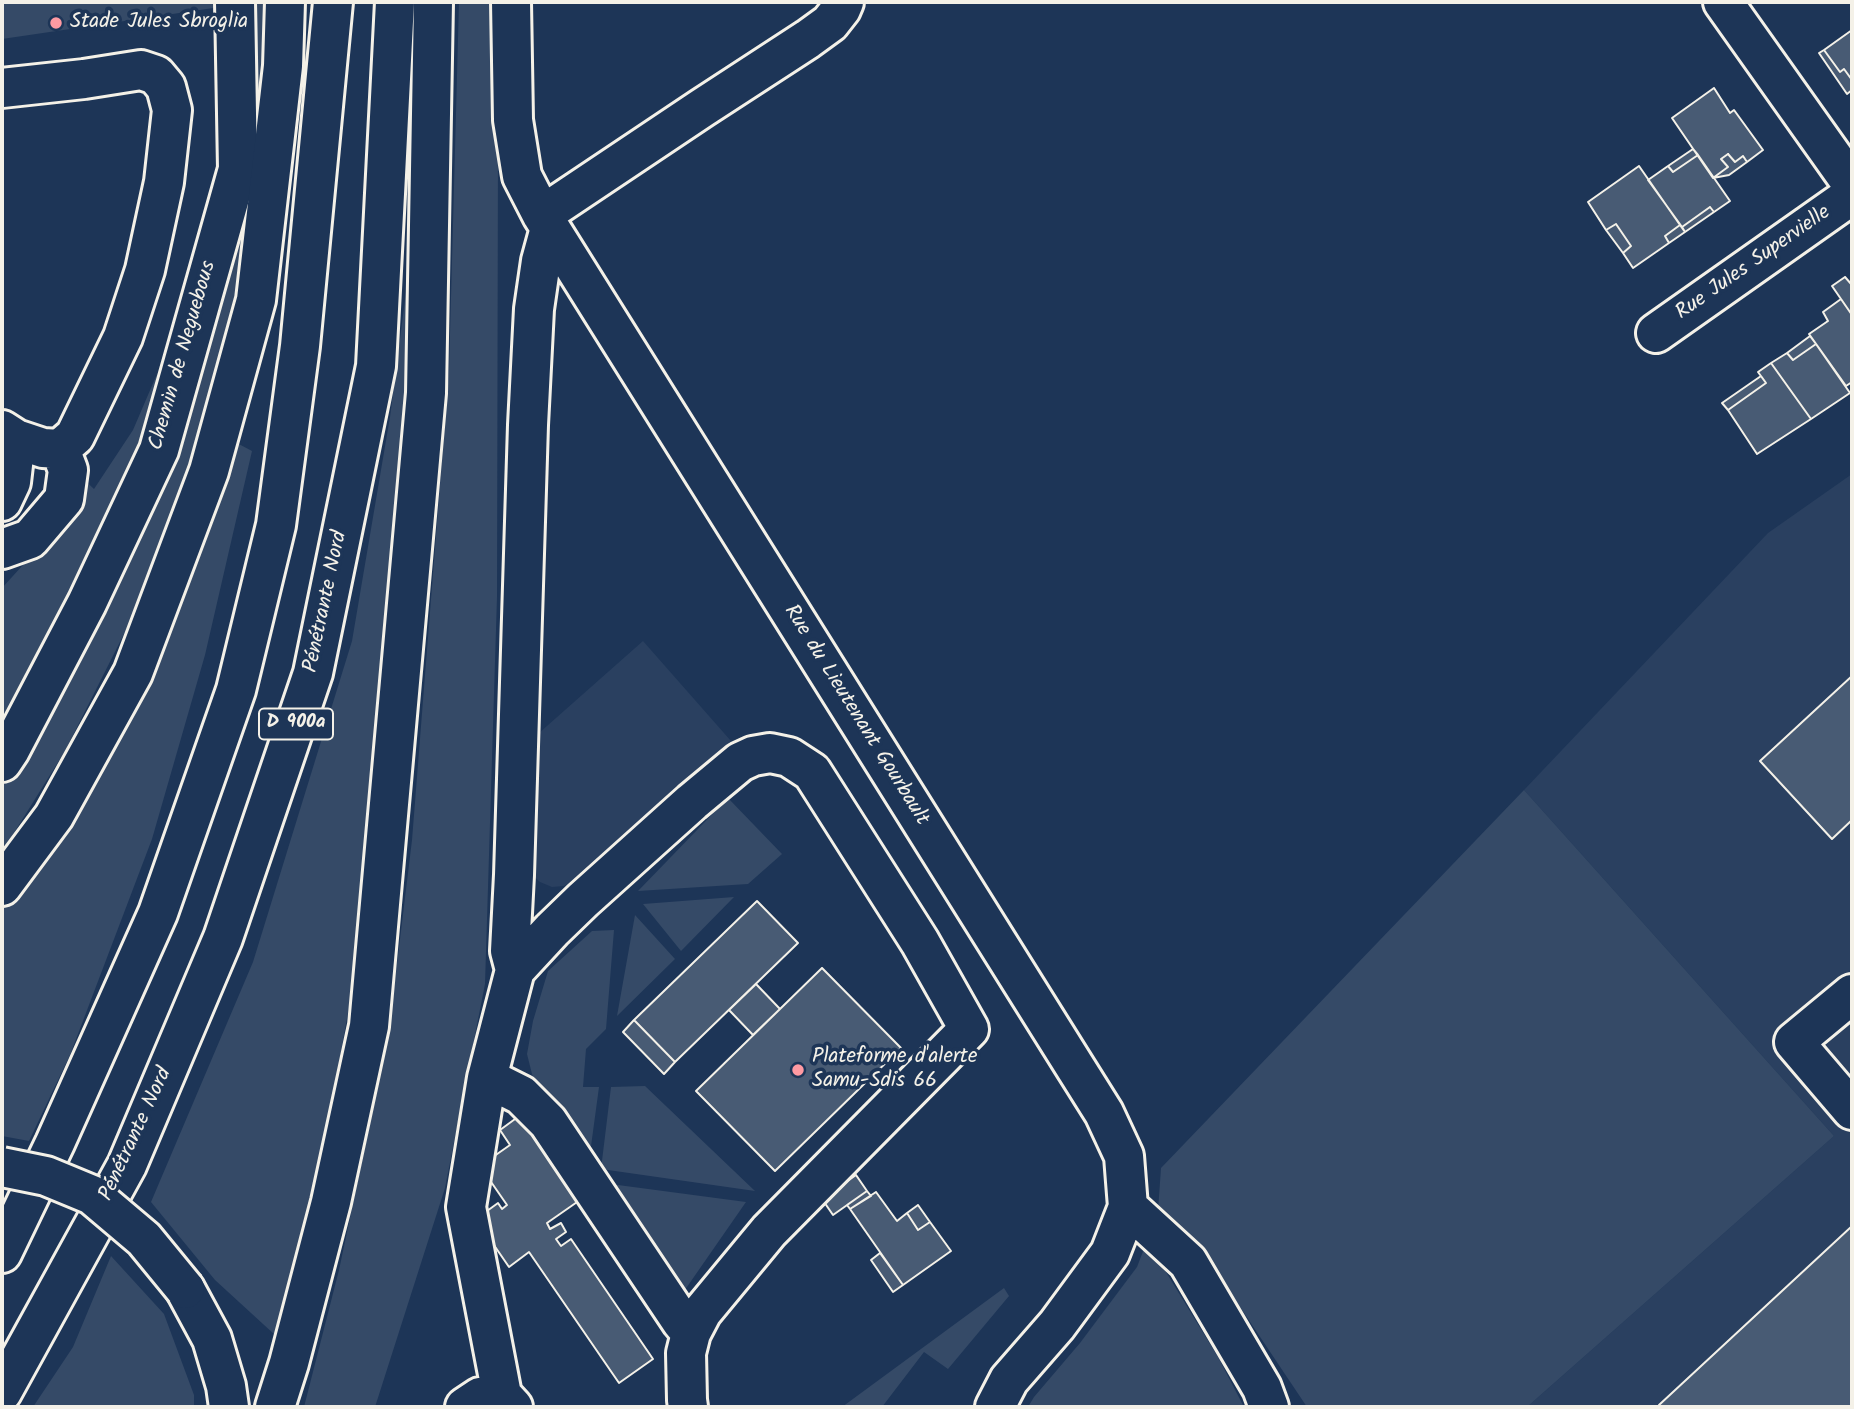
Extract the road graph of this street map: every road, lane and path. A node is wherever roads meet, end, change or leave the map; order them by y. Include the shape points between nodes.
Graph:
1 (235, 2) edge
2 (285, 2) edge
3 (333, 2) edge
4 (395, 2) edge
5 (433, 2) edge
6 (511, 2) edge
7 (844, 2) edge
8 (1723, 2) edge
9 (2, 88) edge
10 (1852, 184) edge
11 (1852, 195) edge
12 (546, 222) junction
13 (1656, 333) dead end
14 (9, 435) edge
15 (60, 449) junction
16 (2, 501) edge
17 (2, 549) edge
18 (2, 762) edge
19 (514, 875) junction
20 (2, 886) edge
21 (583, 900) junction
22 (515, 970) junction
23 (1849, 1003) edge
24 (487, 1078) junction
25 (1852, 1110) edge
26 (2, 1167) edge
27 (2, 1185) edge
28 (1128, 1207) junction
29 (2, 1253) edge
30 (178, 1294) junction
31 (691, 1333) junction
32 (2, 1392) edge
33 (508, 1401) edge
34 (208, 1407) edge
35 (229, 1407) edge
36 (275, 1407) edge
37 (465, 1407) edge
38 (688, 1407) edge
39 (995, 1407) edge
40 (1269, 1407) edge

1 - 18 main road, Chemin de Neguebous via 238,169 159,450 87,603
2 - 20 main road via 283,66 256,300 209,471 133,673 54,816
3 - 29 main road, D 900a via 300,346 275,525 236,690 158,913
4 - 32 main road, Pénétrante Nord / D 900a via 376,366 313,673 223,938 127,1165
5 - 36 main road via 426,393 369,1026 331,1202
6 - 12 main road, Rue du Lieutenant Gourbault via 513,120 522,176
7 - 12 main road via 830,23 702,108
8 - 10 main road
9 - 15 main road via 141,70 156,75 166,87 172,110 164,182 145,270 123,337 75,436
11 - 13 main road, Rue Jules Supervielle
12 - 19 main road via 534,309 527,438
12 - 28 main road, Rue du Lieutenant Gourbault via 1104,1113 1124,1156
14 - 15 main road via 43,449
14 - 16 main road via 11,482
15 - 17 main road via 68,470 64,499 30,539
19 - 21 main road via 529,892 547,901
19 - 22 main road via 510,951
21 - 22 main road
21 - 31 main road via 740,762 770,752 789,757 812,772 969,1028 769,1231 702,1312
22 - 24 main road
23 - 25 main road via 1794,1042
24 - 31 main road via 521,1096 548,1122
24 - 33 main road via 466,1207
26 - 30 main road, bridge via 46,1176 92,1195 144,1239
27 - 30 main road via 83,1213
28 - 39 main road, Rue du Lieutenant Gourbault via 1110,1253 1009,1380
28 - 40 main road via 1188,1262
30 - 34 main road
30 - 35 main road via 212,1339
31 - 38 main road via 686,1353
33 - 37 main road via 480,1396

